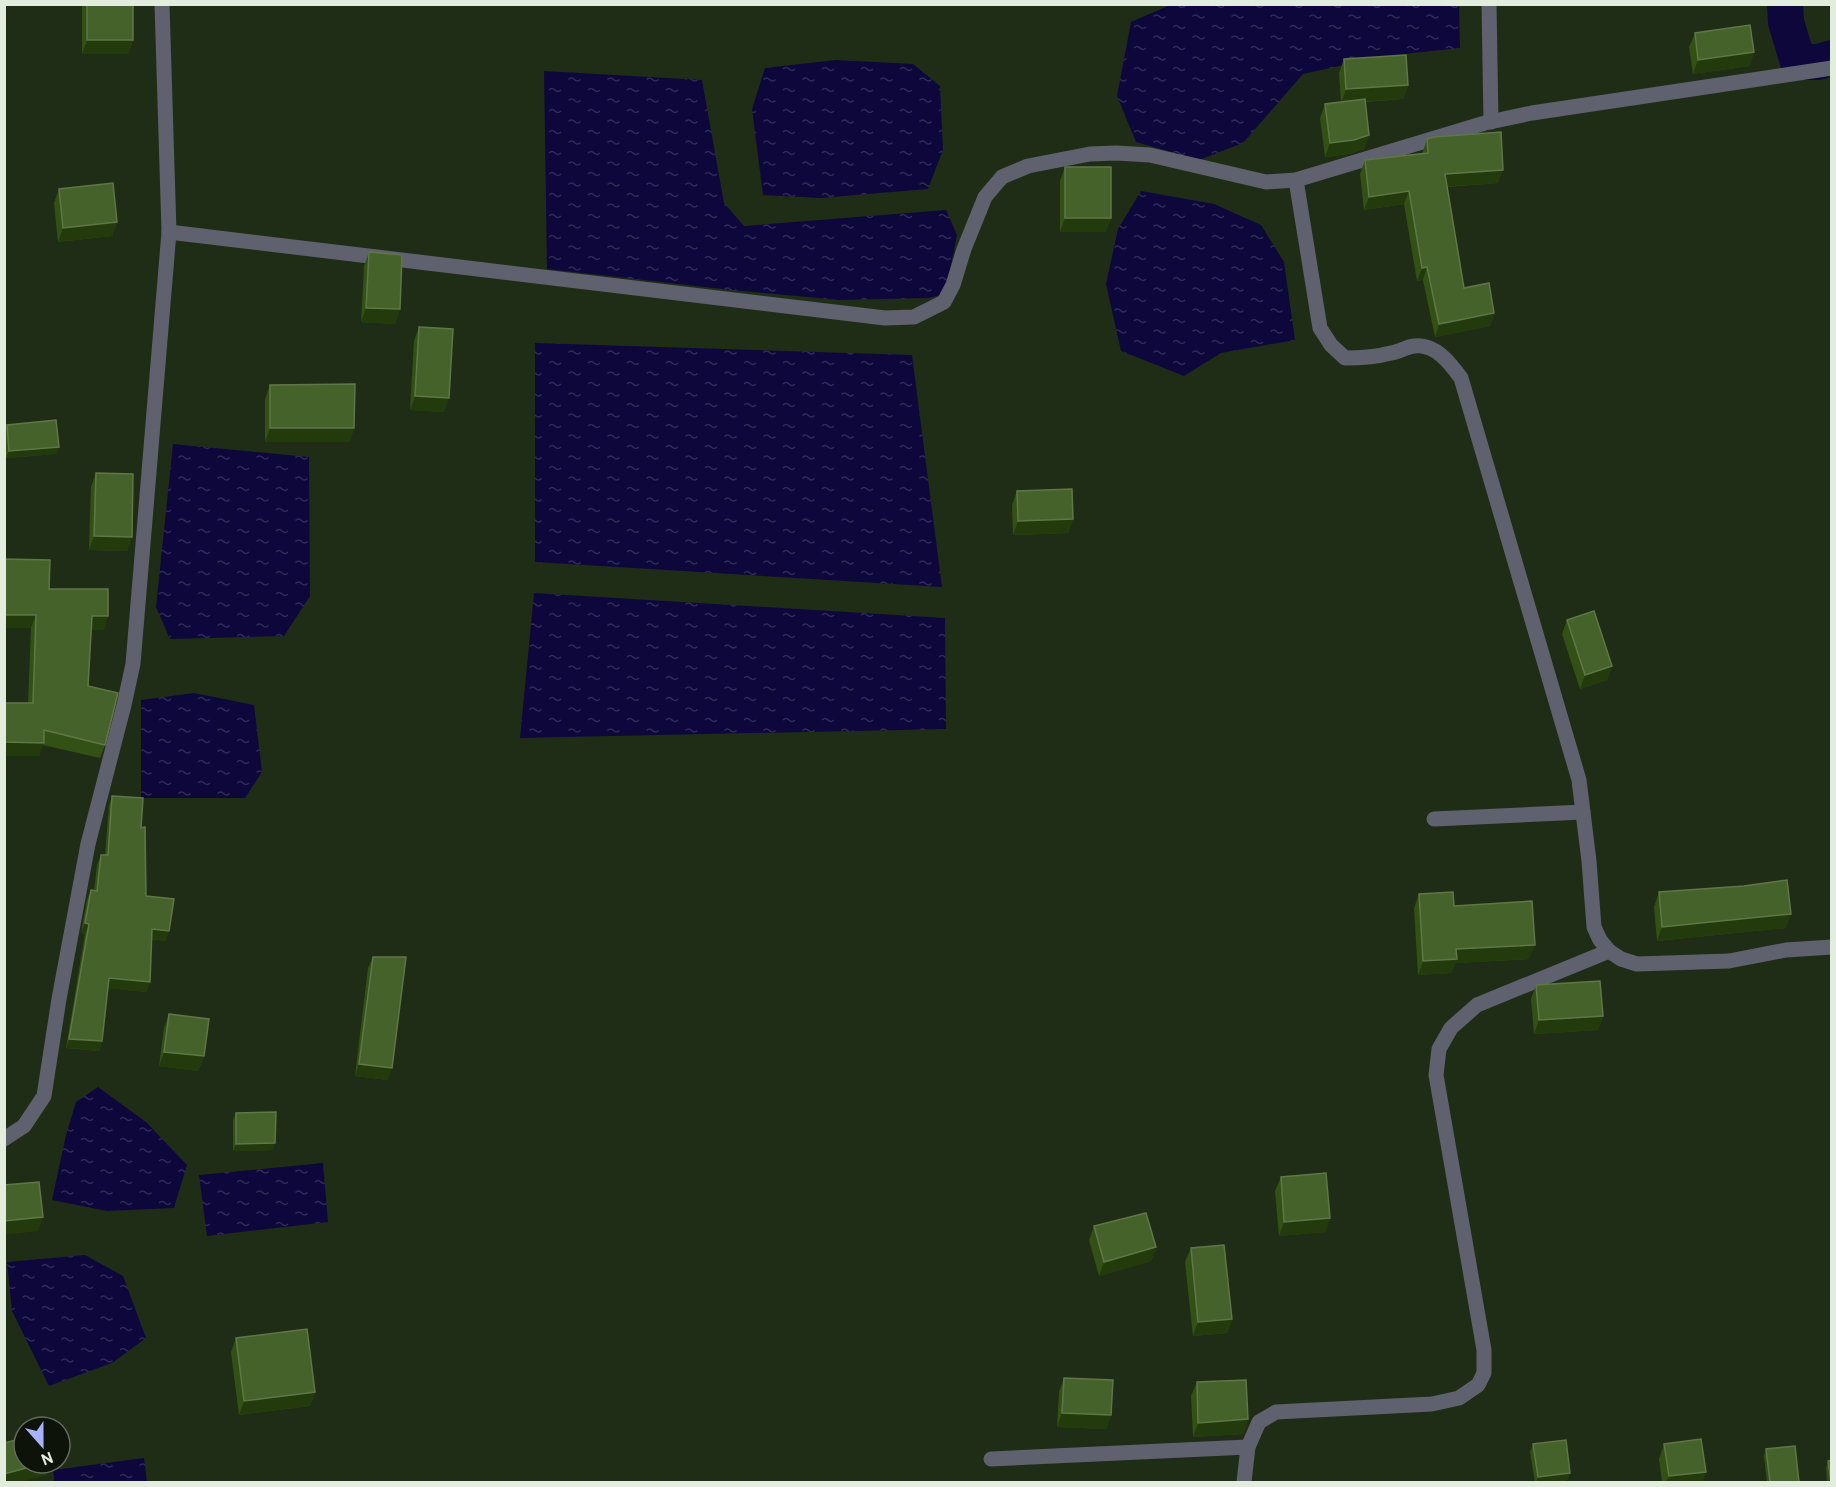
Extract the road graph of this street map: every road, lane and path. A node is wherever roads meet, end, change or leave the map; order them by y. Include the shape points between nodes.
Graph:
1 (162, 4) edge
2 (1489, 4) edge
3 (1832, 68) edge
4 (1491, 122) junction
5 (1296, 180) junction
6 (169, 232) junction
7 (1583, 812) junction
8 (1434, 819) dead end
9 (1832, 947) edge
10 (1609, 951) junction
11 (4, 1139) edge
12 (1248, 1446) junction
13 (991, 1459) dead end
14 (1244, 1482) edge

1 - 6 street
2 - 4 street
3 - 4 street
4 - 5 street
5 - 6 street via 1266,182 1150,156 1116,153 1028,166 1002,177 984,197 944,302 914,317 885,318
5 - 7 street via 1320,328 1331,345 1345,358 1365,358 1414,346 1431,348 1461,378 1579,780
6 - 11 street via 133,664 88,844 44,1096 24,1126
7 - 8 street
7 - 10 street via 1594,927
9 - 10 street via 1785,950 1729,961 1637,964
10 - 12 street via 1477,1005 1451,1028 1439,1049 1436,1075 1484,1350 1485,1372 1479,1385 1459,1398 1432,1404 1276,1412 1259,1422
12 - 13 street
12 - 14 street

